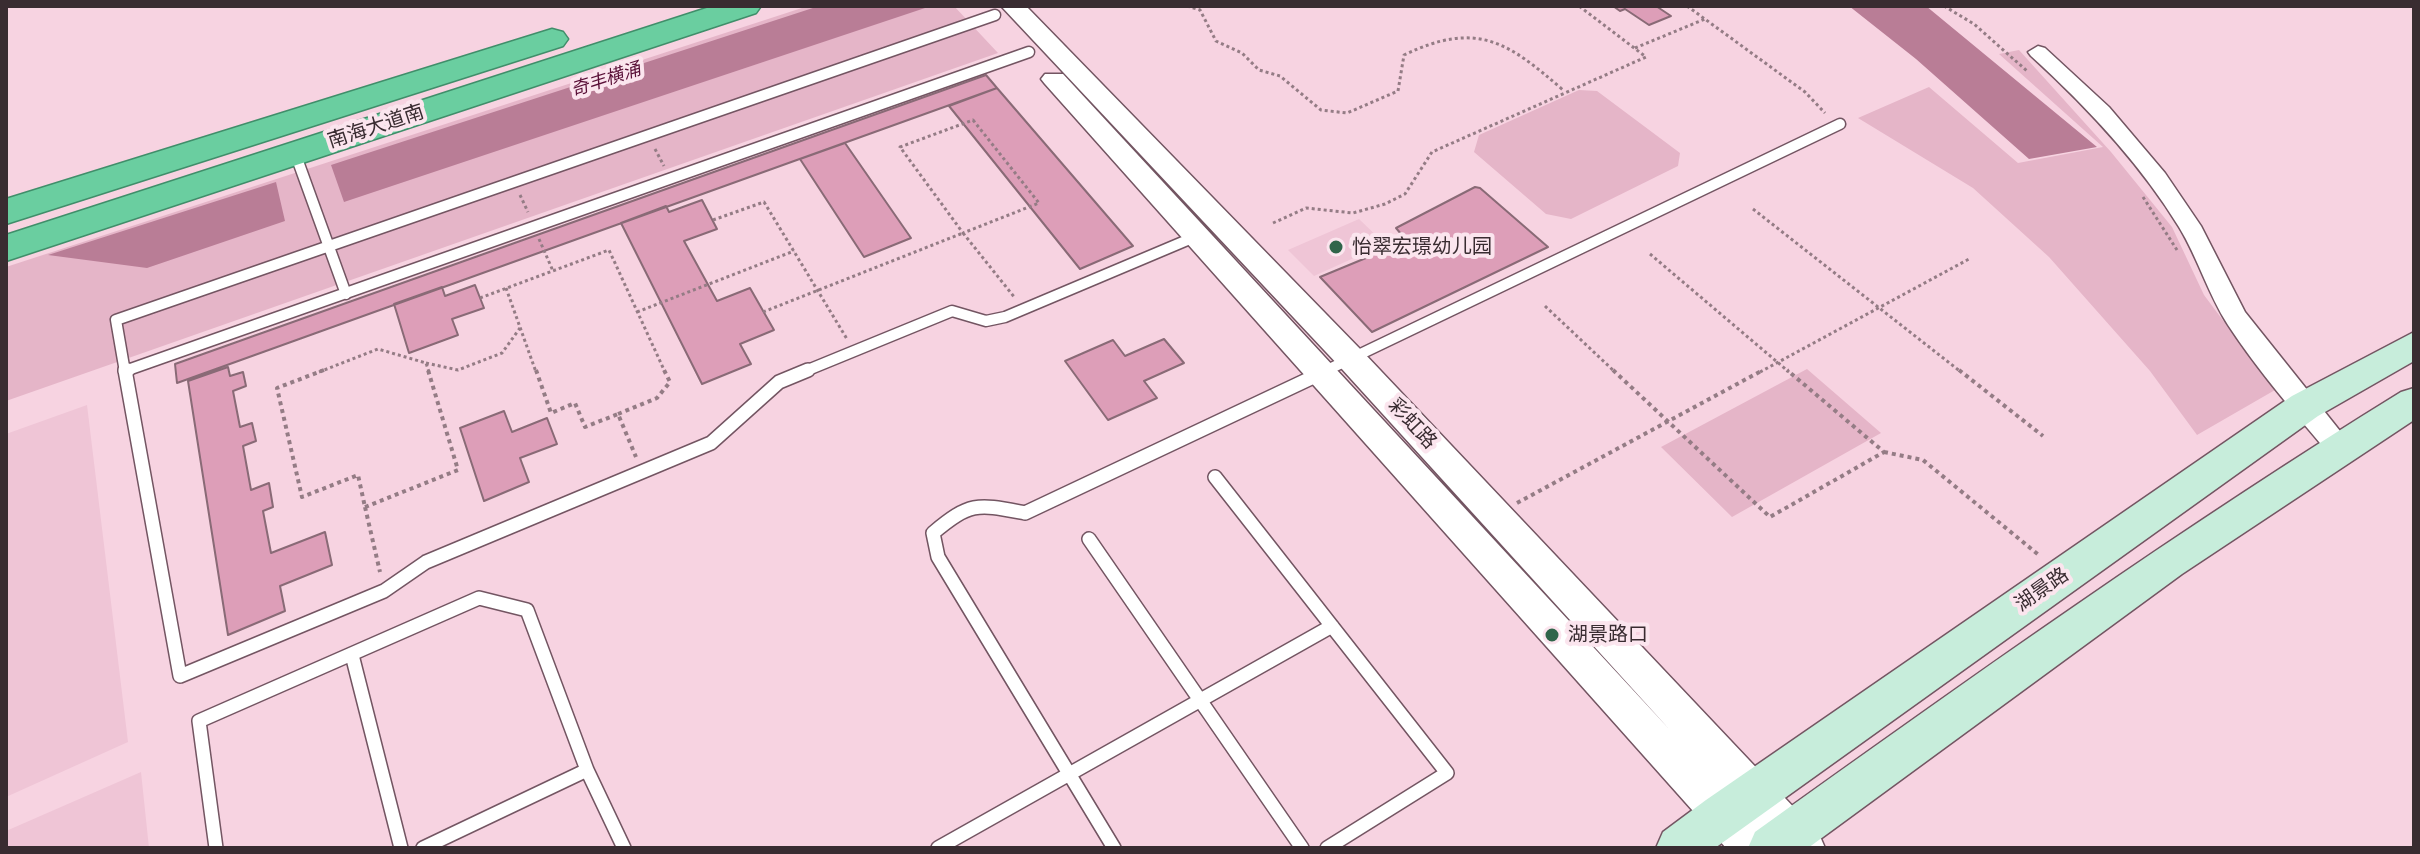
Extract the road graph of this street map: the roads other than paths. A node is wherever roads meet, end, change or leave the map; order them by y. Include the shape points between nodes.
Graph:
1 (657, 6) edge
2 (745, 6) edge
3 (998, 9) edge
4 (1029, 52) junction
5 (2036, 64) road end
6 (1840, 124) road end
7 (295, 153) junction
8 (10, 210) edge
9 (54, 232) junction
10 (1197, 236) junction
11 (330, 245) junction
12 (6, 248) edge
13 (6, 254) edge
14 (346, 294) junction
15 (2414, 345) edge
16 (1352, 360) junction
17 (125, 371) junction
18 (1323, 374) junction
19 (2414, 402) edge
20 (2305, 406) junction
21 (2339, 448) junction
22 (1215, 477) dead end
23 (1089, 539) dead end
24 (1332, 626) junction
25 (352, 655) junction
26 (1201, 701) junction
27 (587, 770) junction
28 (1068, 775) junction
29 (1738, 804) junction
30 (1789, 843) edge
31 (216, 848) edge
32 (401, 848) edge
33 (423, 848) edge
34 (624, 848) edge
35 (938, 848) edge
36 (1114, 848) edge
37 (1302, 848) edge
38 (1327, 848) edge
39 (1679, 848) edge
40 (1753, 848) edge

1 - 8 highway, 南海大道南
2 - 7 highway, 南海大道南
3 - 4 street, 彩虹路
3 - 11 lane
3 - 16 street, 彩虹路
4 - 10 street, 彩虹路
4 - 14 lane
5 - 20 street via 2077,86 2145,161 2192,229 2224,297
6 - 16 lane
7 - 9 highway, 南海大道南
7 - 11 lane
9 - 12 highway, 南海大道南
9 - 13 highway
10 - 17 lane via 1024,309 986,321 952,311 779,382 711,443 426,562 384,591 180,676
10 - 18 street, 彩虹路
11 - 14 lane
11 - 17 lane via 116,320
14 - 17 lane
15 - 20 main road, 湖景路
16 - 18 lane
16 - 29 street, 彩虹路 via 1496,514
18 - 28 lane via 1025,513 983,505 958,512 933,533 938,557
18 - 29 street, 彩虹路
19 - 21 main road
20 - 21 street
20 - 29 main road, 湖景路
21 - 30 main road via 2142,579
22 - 24 lane
23 - 26 lane
24 - 26 lane
24 - 38 lane via 1447,773
25 - 27 lane via 479,598 527,610
25 - 31 lane via 199,721
25 - 32 lane
26 - 28 lane
26 - 37 lane
27 - 33 lane
27 - 34 lane
28 - 35 lane
28 - 36 lane
29 - 30 street, 彩虹路
29 - 39 main road, 湖景路
29 - 40 street, 彩虹路

